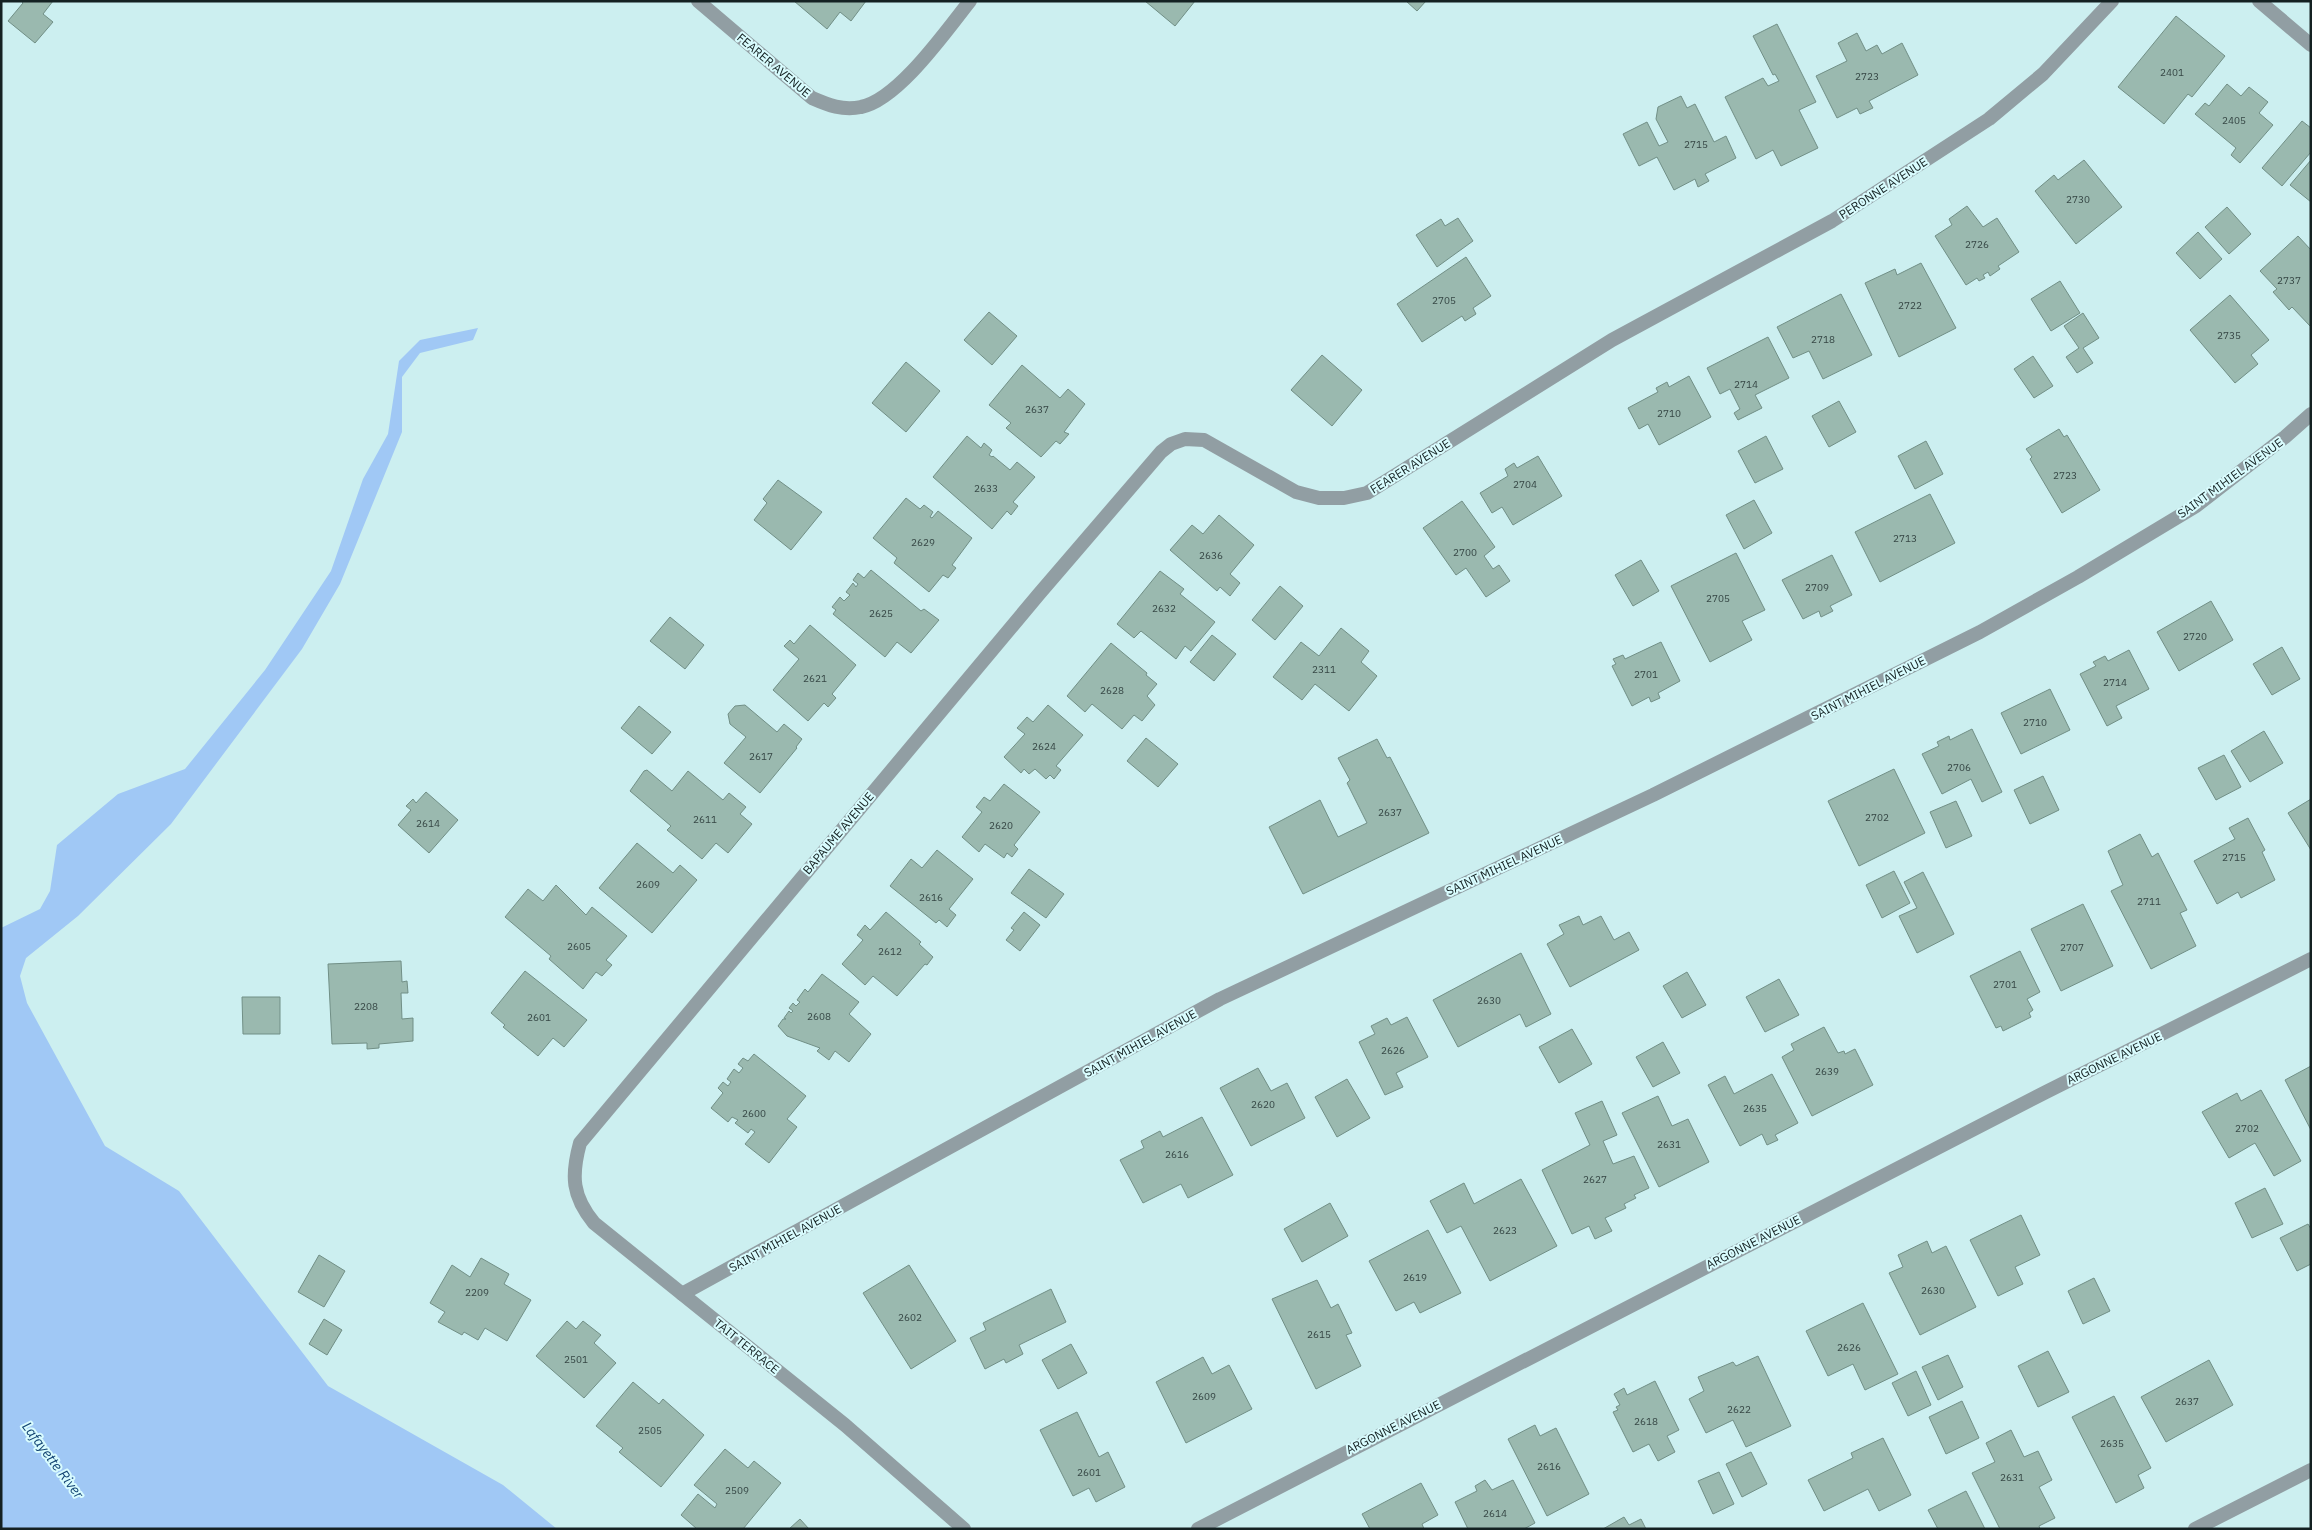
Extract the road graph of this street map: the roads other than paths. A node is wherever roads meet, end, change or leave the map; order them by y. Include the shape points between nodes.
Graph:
1 (698, 1) edge
2 (970, 1) edge
3 (2112, 1) edge
4 (2259, 1) edge
5 (2311, 45) edge
6 (1624, 333) joint
7 (2311, 414) edge
8 (1099, 525) joint
9 (2311, 959) edge
10 (580, 1143) joint
11 (682, 1294) junction
12 (2311, 1470) edge
13 (964, 1529) edge
14 (1198, 1529) edge
15 (2195, 1529) edge

1 - 2 street, FEARER AVENUE via 812,98 835,108 860,108 878,102 932,49
3 - 6 street, PERONNE AVENUE via 2043,74 1989,119 1832,221
4 - 5 street
6 - 8 street, FEARER AVENUE via 1367,493 1344,498 1319,498 1296,492 1204,440 1184,439 1161,452
7 - 11 street, SAINT MIHIEL AVENUE via 2196,506 2078,578 1980,632 1654,795 1220,999
8 - 10 street, BAPAUME AVENUE
9 - 14 street, ARGONNE AVENUE
10 - 11 street, TAIT TERRACE via 573,1168 575,1188 585,1211 594,1223
11 - 13 street, TAIT TERRACE via 845,1425
12 - 15 street

